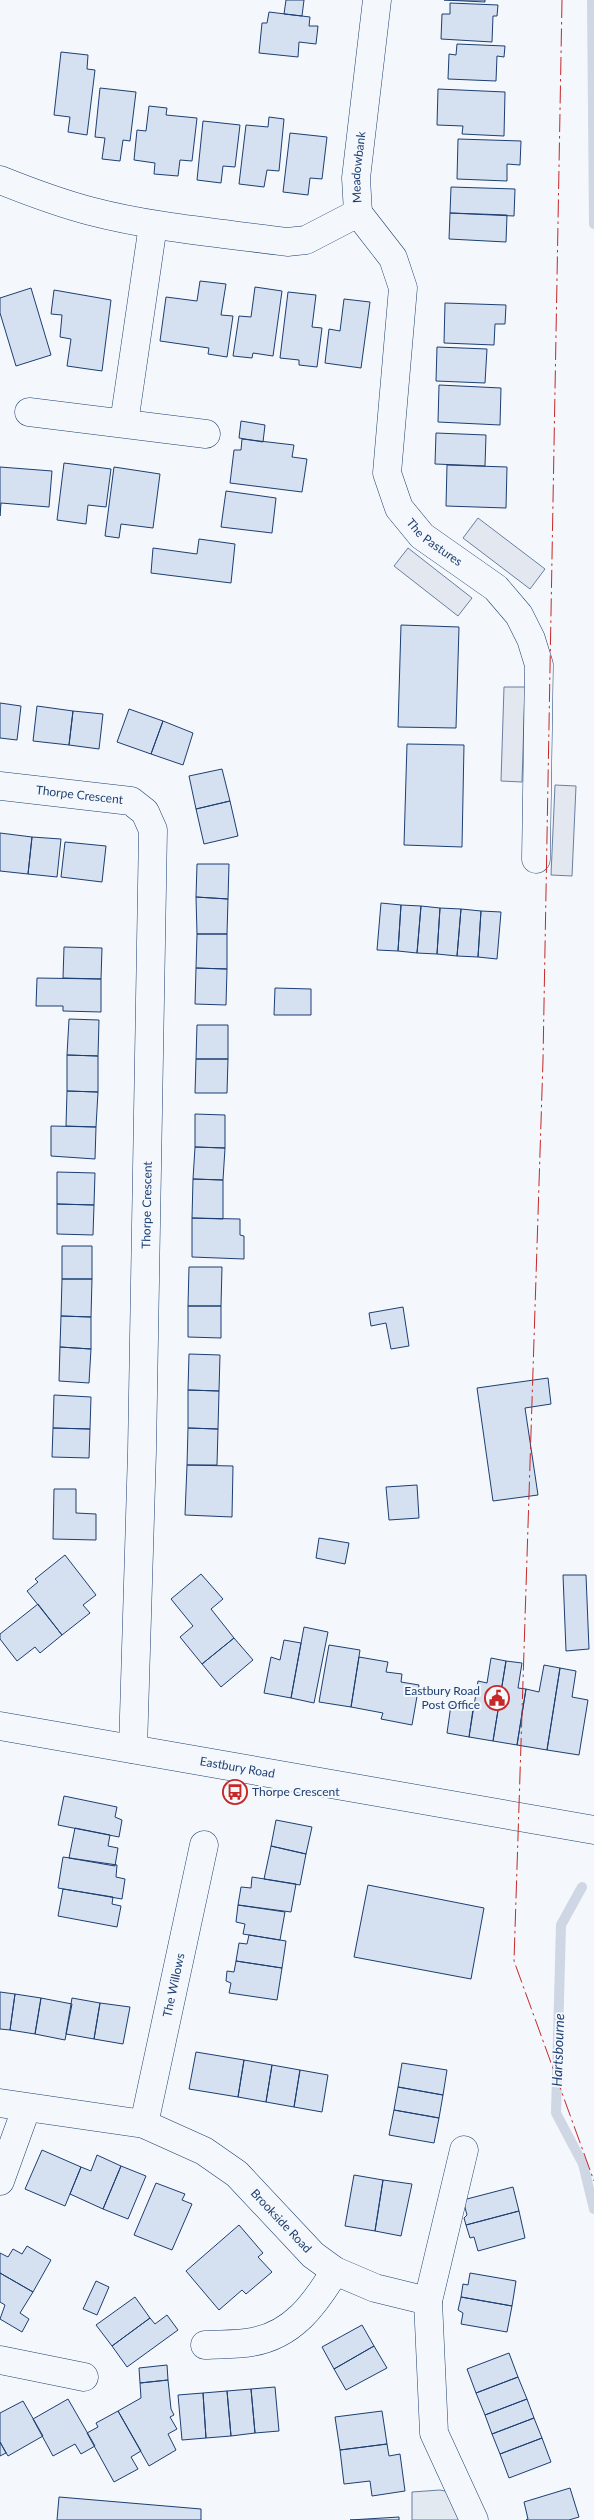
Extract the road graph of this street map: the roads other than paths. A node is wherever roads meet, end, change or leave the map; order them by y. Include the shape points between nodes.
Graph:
1 (377, 0) edge
2 (0, 180) edge
3 (358, 213) junction
4 (153, 225) junction
5 (29, 412) dead end
6 (124, 423) junction
7 (206, 434) dead end
8 (0, 786) edge
9 (536, 859) dead end
10 (0, 1726) edge
11 (133, 1749) junction
12 (594, 1830) edge
13 (204, 1845) dead end
14 (0, 2103) edge
15 (26, 2109) junction
16 (144, 2124) junction
17 (464, 2150) dead end
18 (0, 2181) edge
19 (335, 2271) junction
20 (428, 2301) junction
21 (205, 2345) dead end
22 (0, 2360) edge
23 (84, 2377) dead end
24 (474, 2520) edge

1 - 3 street, Meadowbank via 356,178
2 - 4 street, Meadowbank via 91,212
3 - 4 street, Meadowbank via 306,240 287,242
3 - 9 street, The Pastures via 393,258 403,288 387,473 399,508 422,536 496,588 519,616 539,665
4 - 6 street
5 - 6 street
6 - 7 street
8 - 11 street, Thorpe Crescent via 131,801 145,812 153,830
10 - 11 street, Eastbury Road
11 - 12 street, Eastbury Road
13 - 16 street, The Willows
14 - 15 street, Brookside Road
15 - 16 street, Brookside Road
15 - 18 street
16 - 19 street, Brookside Road via 204,2151 237,2174 314,2255
17 - 20 street
19 - 20 street, Brookside Road via 375,2288
19 - 21 street via 304,2316 278,2333 252,2342
20 - 24 street via 434,2433
22 - 23 street

